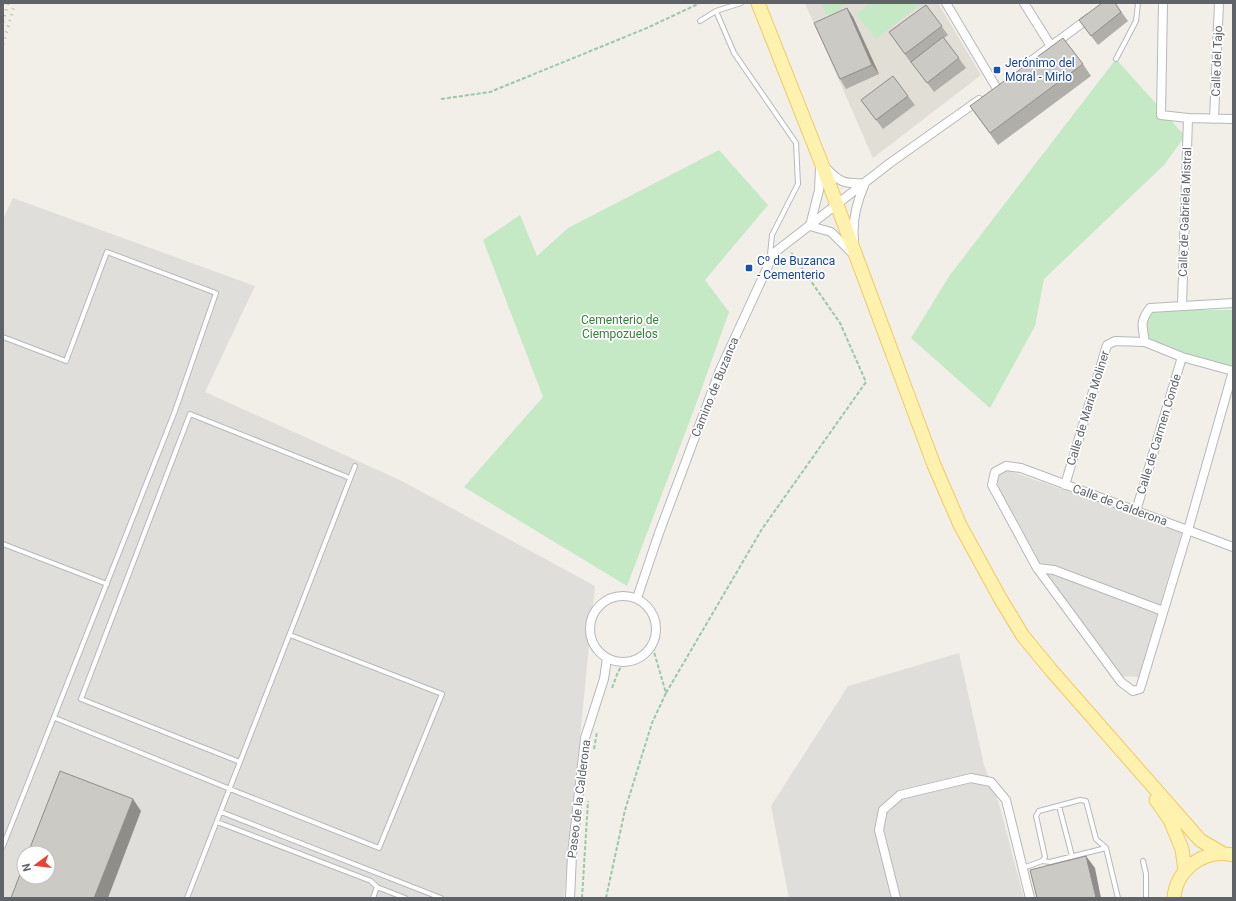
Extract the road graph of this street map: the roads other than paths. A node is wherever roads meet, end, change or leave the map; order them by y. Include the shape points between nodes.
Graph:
1 (740, 3) edge
2 (758, 3) edge
3 (946, 3) edge
4 (1024, 3) edge
5 (1138, 3) edge
6 (1163, 3) edge
7 (1219, 3) edge
8 (716, 11) junction
9 (1097, 12) edge
10 (700, 21) dead end
11 (1051, 46) junction
12 (1116, 59) dead end
13 (1027, 65) edge
14 (1188, 118) junction
15 (1214, 119) junction
16 (1233, 119) edge
17 (821, 162) junction
18 (865, 183) junction
19 (837, 206) junction
20 (810, 226) junction
21 (857, 258) junction
22 (770, 263) junction
23 (1233, 303) edge
24 (1182, 306) junction
25 (3, 337) edge
26 (1145, 342) junction
27 (1182, 357) junction
28 (1233, 371) edge
29 (355, 466) dead end
30 (350, 478) junction
31 (1065, 485) junction
32 (1136, 511) junction
33 (1188, 530) junction
34 (3, 544) edge
35 (1233, 547) edge
36 (1037, 568) junction
37 (107, 584) junction
38 (637, 598) junction
39 (1163, 611) junction
40 (290, 635) junction
41 (607, 658) junction
42 (620, 662) junction
43 (604, 679) junction
44 (55, 718) junction
45 (1103, 730) junction
46 (240, 762) junction
47 (230, 789) junction
48 (1059, 806) junction
49 (221, 812) junction
50 (217, 822) junction
51 (3, 846) edge
52 (1106, 848) junction
53 (1230, 854) edge
54 (1072, 856) junction
55 (1042, 861) junction
56 (1143, 861) dead end
57 (1023, 868) junction
58 (1185, 870) junction
59 (377, 887) junction
60 (187, 898) edge
61 (373, 898) edge
62 (405, 898) edge
63 (441, 898) edge
64 (570, 898) edge
65 (896, 898) edge
66 (1030, 898) edge
67 (1118, 898) edge
68 (1146, 898) edge
69 (1174, 898) edge

1 - 8 lane
2 - 17 main road
3 - 18 street, Camino de Buzanca via 993,90
4 - 11 street
5 - 12 lane via 1136,21
6 - 14 street via 1161,115
7 - 15 street, Calle del Tajo
8 - 10 lane
8 - 22 lane via 734,53 796,143 798,184 772,235
9 - 11 street
11 - 13 street
14 - 15 street
14 - 24 street, Calle de Gabriela Mistral
15 - 16 street
17 - 18 street via 835,178 849,184
17 - 19 main road
17 - 20 street via 819,190
18 - 19 street, Camino de Buzanca
18 - 21 street via 857,201 853,227
19 - 20 street, Camino de Buzanca
19 - 21 main road
20 - 21 street via 831,232
20 - 22 street, Camino de Buzanca via 774,254
21 - 45 main road via 934,465 960,525 1023,636
22 - 38 street, Camino de Buzanca via 720,370
23 - 24 street
24 - 26 street via 1150,308 1143,317
25 - 37 lane via 66,361 106,252 216,293 175,411
26 - 27 street
26 - 31 street, Calle de María Moliner via 1115,341 1107,345
27 - 28 street
27 - 32 street, Calle de Carmen Conde
28 - 33 street
29 - 30 lane
30 - 40 lane
30 - 46 lane via 190,414 81,699
31 - 32 street, Calle de Calderona
31 - 36 street, Calle de Calderona via 1021,468 1006,466 995,472 992,485
32 - 33 street, Calle de Calderona
33 - 35 street, Calle de Calderona
33 - 39 street
34 - 37 lane
36 - 39 street via 1054,570
36 - 39 street via 1121,682 1133,691 1140,689
37 - 44 lane
38 - 41 street via 615,597 604,602 595,612 591,622 591,637 598,650
38 - 42 street via 646,604 656,620 656,635 652,645 640,658
40 - 46 lane
40 - 47 lane via 442,694 379,848
41 - 42 street
41 - 43 street, Paseo de la Calderona
42 - 43 street, Paseo de la Calderona
43 - 64 street, Paseo de la Calderona via 585,738 572,855
44 - 47 lane
44 - 51 lane
45 - 53 main road via 1200,840
45 - 58 main road via 1170,820 1182,849
46 - 47 lane
47 - 49 lane
48 - 52 lane via 1080,800 1086,801 1096,839
48 - 54 lane
48 - 55 lane via 1039,811 1036,816 1045,857
49 - 50 lane
49 - 63 lane
50 - 59 lane via 371,881
50 - 60 lane
52 - 54 lane
52 - 67 lane
53 - 58 main road via 1206,856
54 - 55 lane via 1050,862
55 - 57 lane
56 - 68 lane
57 - 65 street via 1006,800 992,782 971,778 900,795 883,810 879,830
57 - 66 street
58 - 69 main road
59 - 61 lane
59 - 62 lane

